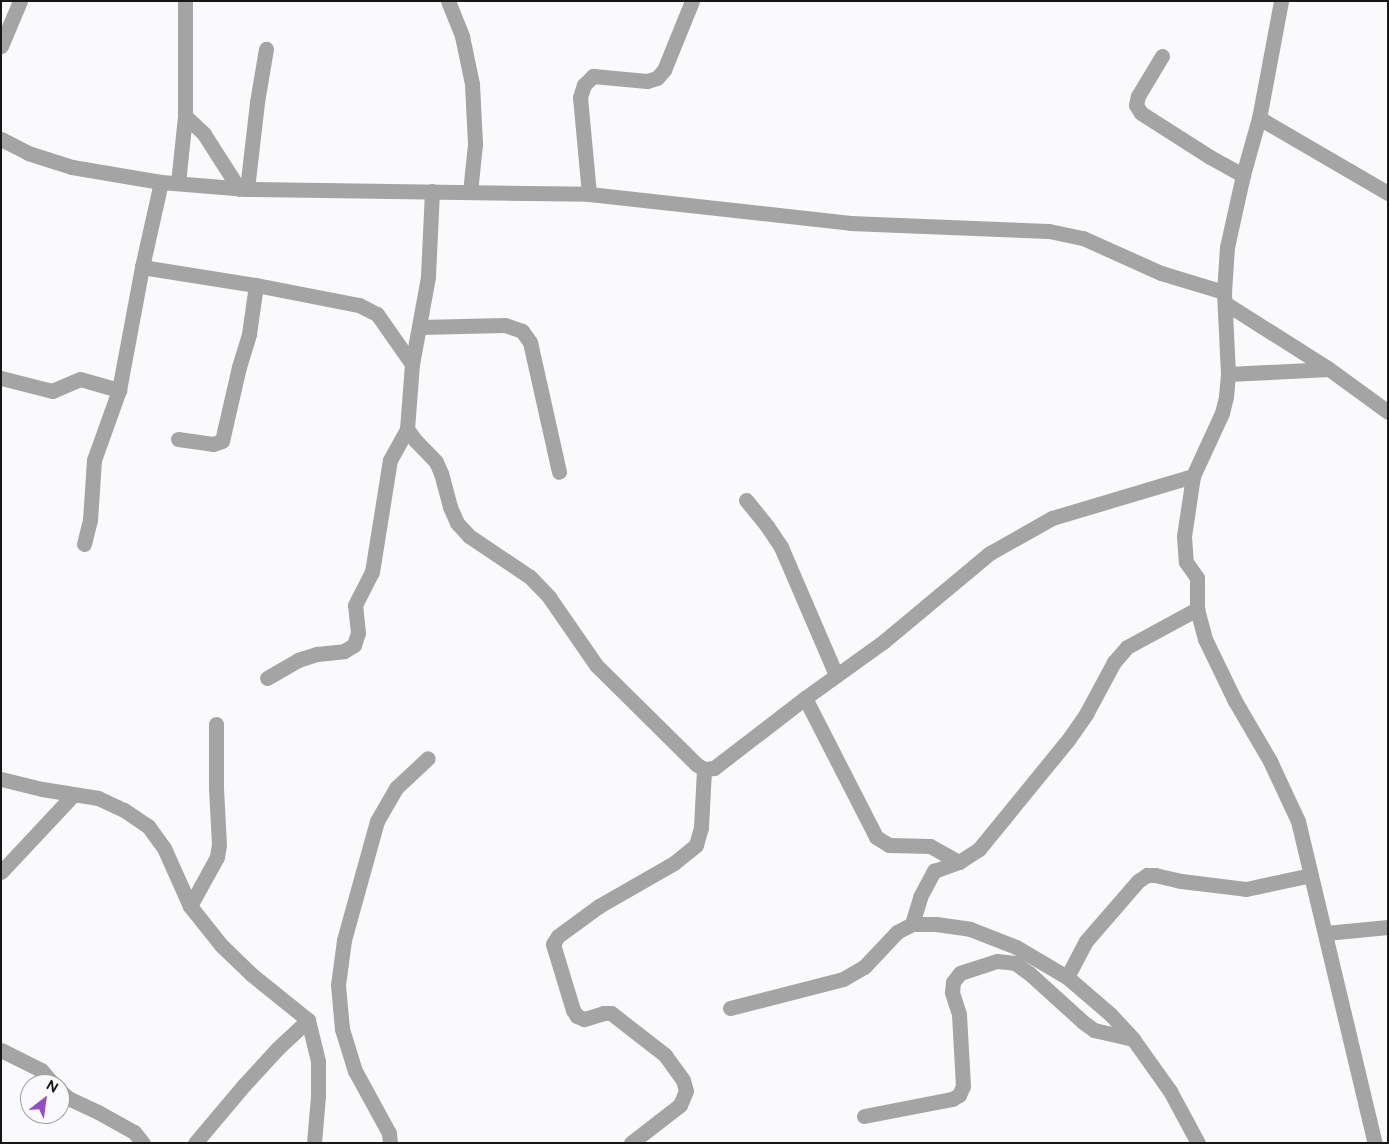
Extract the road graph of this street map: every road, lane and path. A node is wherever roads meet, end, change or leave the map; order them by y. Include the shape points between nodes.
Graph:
1 (20, 1) edge
2 (185, 1) edge
3 (448, 1) edge
4 (692, 1) edge
5 (1281, 1) edge
6 (1, 46) edge
7 (266, 49) dead end
8 (1162, 56) dead end
9 (186, 116) junction
10 (1259, 118) junction
11 (1, 139) edge
12 (1243, 175) junction
13 (161, 182) junction
14 (178, 183) junction
15 (243, 189) junction
16 (432, 191) junction
17 (470, 192) junction
18 (1388, 193) edge
19 (589, 194) junction
20 (142, 267) junction
21 (256, 285) junction
22 (1224, 298) junction
23 (420, 327) junction
24 (412, 364) junction
25 (1329, 369) junction
26 (1228, 374) junction
27 (1, 378) edge
28 (119, 390) junction
29 (1388, 412) edge
30 (407, 429) junction
31 (178, 439) dead end
32 (559, 472) dead end
33 (1193, 476) junction
34 (746, 500) dead end
35 (84, 544) dead end
36 (1197, 609) junction
37 (836, 675) junction
38 (267, 678) dead end
39 (805, 698) junction
40 (216, 724) dead end
41 (428, 758) dead end
42 (704, 769) junction
43 (1, 779) edge
44 (73, 795) junction
45 (959, 862) junction
46 (1, 872) edge
47 (1311, 875) junction
48 (190, 906) junction
49 (912, 924) junction
50 (1388, 927) edge
51 (1326, 933) junction
52 (1067, 977) junction
53 (730, 1008) dead end
54 (308, 1020) junction
55 (1133, 1039) junction
56 (1, 1050) edge
57 (45, 1074) edge
58 (70, 1099) edge
59 (864, 1116) dead end
60 (143, 1143) edge
61 (196, 1143) edge
62 (314, 1143) edge
63 (390, 1143) edge
64 (631, 1143) edge
65 (1198, 1143) edge
66 (1375, 1143) edge

1 - 6 street
2 - 9 street
3 - 17 street via 462,36 472,84 475,144
4 - 19 street via 664,70 657,78 647,81 594,76 584,85 580,97
5 - 10 street
7 - 15 street
8 - 12 street via 1138,96 1136,105 1141,113
9 - 14 street
9 - 15 street via 204,134
10 - 12 street
10 - 18 street
11 - 13 street via 28,153 72,167
12 - 22 street via 1227,247
13 - 14 street
13 - 20 street
14 - 15 street
15 - 16 street
16 - 17 street
16 - 23 street via 428,277
17 - 19 street
19 - 22 street via 850,223 1049,231 1083,238
20 - 21 street
20 - 28 street
21 - 24 street via 359,305 381,319
21 - 31 street via 250,334 222,441 214,444
22 - 25 street
22 - 26 street
23 - 24 street
23 - 32 street via 505,325 522,331 530,342
24 - 30 street
25 - 26 street
25 - 29 street
26 - 33 street via 1222,413
27 - 28 street via 52,391 80,379
28 - 35 street via 94,460 90,520
30 - 38 street via 390,460 372,572 355,605 358,634 354,645 344,651 298,660
30 - 42 street via 436,462 457,523 469,536 530,577 549,596 596,665
33 - 36 street via 1184,536 1186,562 1197,578
33 - 37 street via 1052,518 990,553 883,642
34 - 37 street via 781,547
36 - 45 street via 1127,647 1114,662 1068,740 979,848
36 - 47 street via 1205,639 1298,821
37 - 39 street
39 - 42 street via 714,768
39 - 45 street via 876,837 889,845 930,846
40 - 48 street via 219,845 217,857
41 - 63 street via 397,787 377,821 344,940 338,985 342,1029 355,1071 389,1133
42 - 64 street via 702,827 696,845 674,863 599,906 558,936 553,944 572,1010 577,1016 584,1019 611,1014 666,1055 683,1080 686,1091 680,1105
43 - 44 street
44 - 46 street
44 - 48 street via 98,798 148,826 164,848
45 - 49 street via 934,871 920,897
47 - 51 street
47 - 52 street via 1246,889 1181,881 1155,874 1147,876 1138,881 1086,941
48 - 54 street via 221,945
49 - 52 street via 970,929 1016,947
49 - 53 street via 897,932 864,967 843,978
50 - 51 street
51 - 66 street
52 - 55 street
54 - 61 street via 256,1072
54 - 62 street via 318,1061
55 - 59 street via 1094,1030 1029,973 1015,963 998,961 960,973 953,982 952,992 959,1014 962,1086 959,1095
55 - 65 street via 1170,1091
56 - 57 street
58 - 60 street via 134,1132

